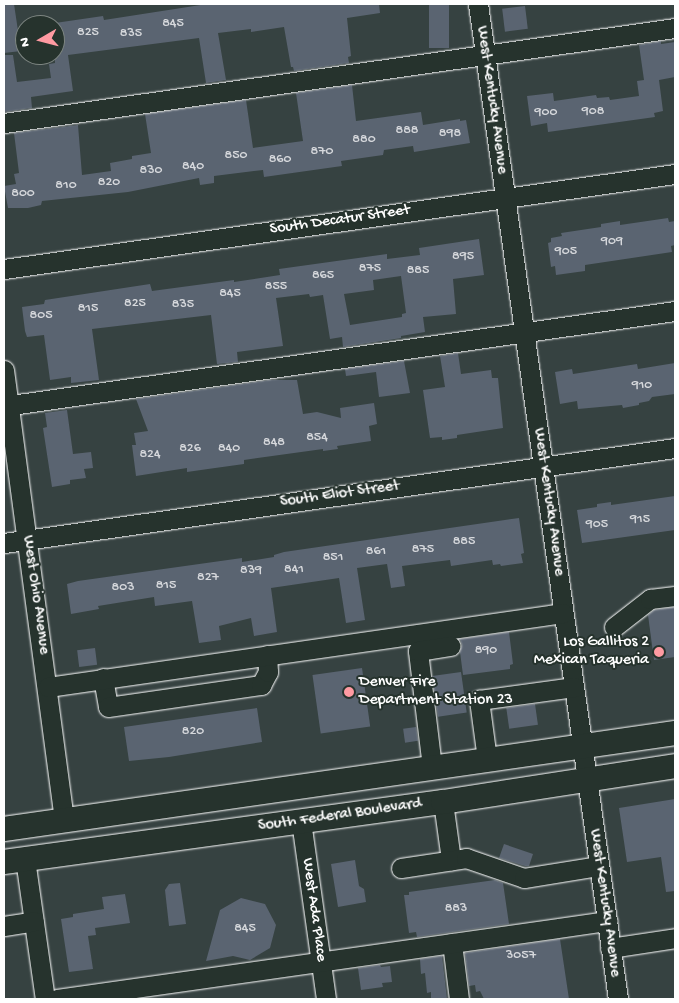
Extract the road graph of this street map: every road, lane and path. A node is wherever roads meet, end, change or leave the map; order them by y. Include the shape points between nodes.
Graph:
1 (478, 4) edge
2 (675, 28) edge
3 (485, 55) junction
4 (4, 123) edge
5 (675, 174) edge
6 (505, 198) junction
7 (4, 269) edge
8 (675, 310) edge
9 (524, 332) junction
10 (4, 370) edge
11 (6, 406) edge
12 (675, 448) edge
13 (543, 467) junction
14 (28, 539) junction
15 (4, 543) edge
16 (675, 596) edge
17 (563, 613) junction
18 (614, 627) dead end
19 (416, 642) junction
20 (451, 646) dead end
21 (267, 655) junction
22 (104, 678) junction
23 (48, 686) junction
24 (574, 686) junction
25 (675, 733) edge
26 (582, 746) junction
27 (487, 759) junction
28 (675, 766) edge
29 (432, 767) junction
30 (586, 779) junction
31 (443, 802) junction
32 (64, 820) junction
33 (301, 821) junction
34 (4, 829) edge
35 (14, 860) edge
36 (451, 860) junction
37 (599, 866) junction
38 (401, 868) dead end
39 (34, 921) junction
40 (607, 921) junction
41 (4, 926) edge
42 (675, 938) edge
43 (452, 943) junction
44 (610, 948) junction
45 (320, 962) junction
46 (177, 991) edge
47 (45, 999) edge
48 (58, 999) edge
49 (326, 999) edge
50 (459, 999) edge
51 (618, 999) edge

1 - 3 street, West Kentucky Avenue
2 - 3 street
3 - 4 street
3 - 6 street, West Kentucky Avenue
5 - 6 street, South Decatur Street
6 - 7 street, South Decatur Street
6 - 9 street, West Kentucky Avenue
8 - 9 street
9 - 11 street
9 - 13 street, West Kentucky Avenue
10 - 11 street, West Ohio Avenue
11 - 14 street, West Ohio Avenue
12 - 13 street, South Eliot Street
13 - 14 street, South Eliot Street
13 - 17 street, West Kentucky Avenue
14 - 15 street, South Eliot Street
14 - 23 street, West Ohio Avenue
16 - 18 street via 650,599
17 - 19 street
17 - 24 street, West Kentucky Avenue
19 - 20 street
19 - 21 street
19 - 29 street
21 - 22 street
21 - 22 street via 268,672 261,685 118,706 108,707
22 - 23 street
23 - 32 street, West Ohio Avenue
24 - 26 street, West Kentucky Avenue
24 - 27 street via 479,700
25 - 26 main road
26 - 27 main road
26 - 30 street, West Kentucky Avenue
27 - 29 main road
28 - 30 main road, South Federal Boulevard
29 - 32 main road
30 - 31 main road, South Federal Boulevard
30 - 37 street, West Kentucky Avenue
31 - 33 main road, South Federal Boulevard
31 - 36 street
32 - 34 main road
33 - 35 main road, South Federal Boulevard
33 - 45 street, West Ada Place
35 - 39 street
36 - 37 street via 466,858 524,878
36 - 38 street
37 - 40 street, West Kentucky Avenue
39 - 41 street
39 - 47 street
40 - 43 street
40 - 44 street, West Kentucky Avenue
42 - 44 street
43 - 45 street
43 - 50 street
44 - 51 street, West Kentucky Avenue
45 - 46 street
45 - 49 street, West Ada Place
46 - 48 street

